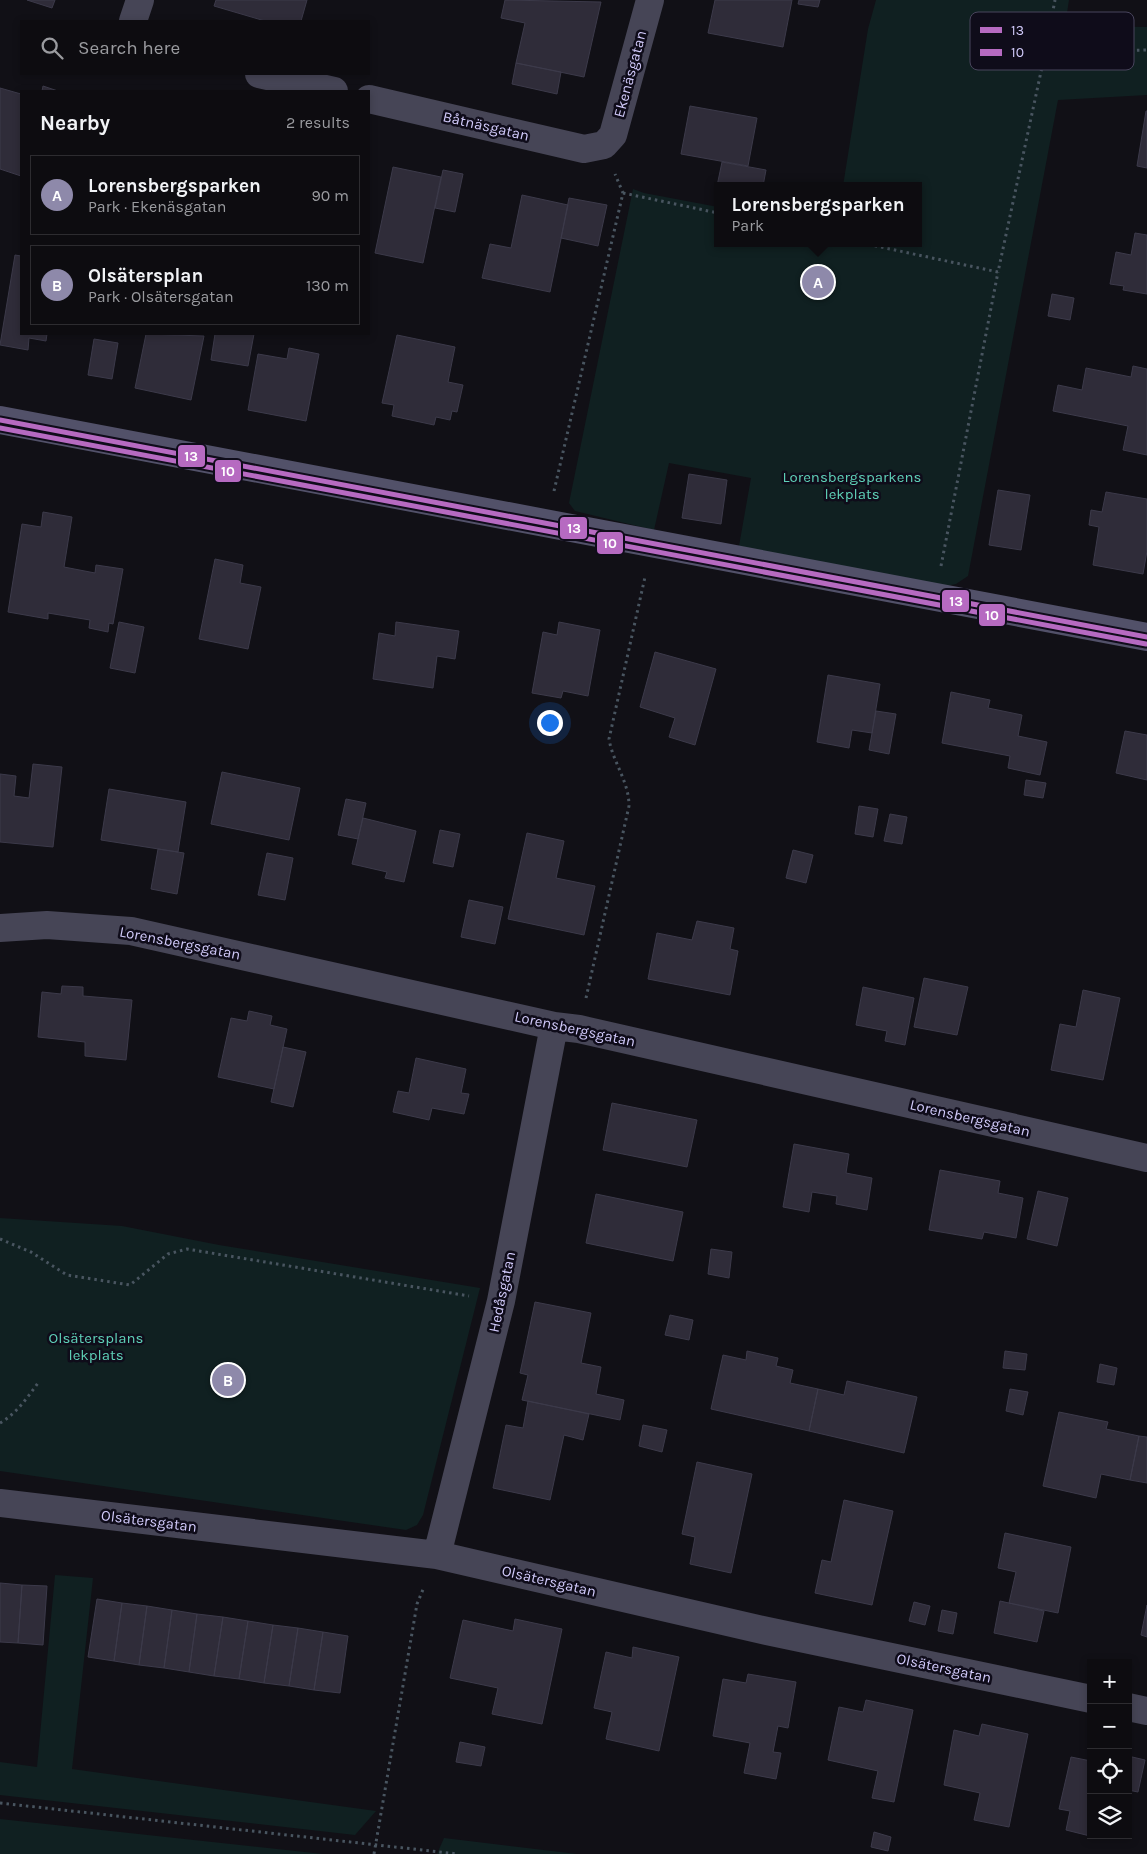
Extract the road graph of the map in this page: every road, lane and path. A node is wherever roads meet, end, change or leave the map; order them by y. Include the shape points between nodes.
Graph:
1 (140, 0) edge
2 (650, 0) edge
3 (134, 20) edge
4 (1134, 50) edge
5 (1147, 50) edge
6 (1041, 70) edge
7 (262, 75) edge
8 (330, 90) edge
9 (370, 99) edge
10 (604, 146) junction
11 (623, 193) junction
12 (714, 212) edge
13 (881, 247) edge
14 (998, 272) junction
15 (0, 420) edge
16 (547, 522) junction
17 (653, 544) junction
18 (935, 597) junction
19 (1147, 637) edge
20 (0, 928) edge
21 (566, 1028) junction
22 (1147, 1158) edge
23 (0, 1239) edge
24 (501, 1301) junction
25 (38, 1384) dead end
26 (0, 1423) edge
27 (0, 1503) edge
28 (437, 1556) junction
29 (1087, 1698) edge
30 (1132, 1708) edge
31 (1147, 1711) edge
32 (0, 1803) edge
33 (375, 1846) junction
34 (374, 1854) edge
35 (458, 1854) edge

1 - 3 street
2 - 10 street, Ekenäsgatan via 613,135
4 - 5 path
6 - 14 path
7 - 8 street
9 - 10 street, Båtnäsgatan via 584,149
10 - 11 path
11 - 12 path
11 - 16 path
13 - 14 path
14 - 18 path
15 - 16 street
16 - 17 street
17 - 18 street
17 - 21 path via 609,739 611,752 628,786 629,806
18 - 19 street
20 - 21 street, Lorensbergsgatan via 47,925 131,931
21 - 22 street, Lorensbergsgatan
21 - 24 street, Hedåsgatan
23 - 24 path via 31,1252 67,1275 130,1285 168,1254 187,1249
24 - 28 street, Hedåsgatan
25 - 26 path via 26,1400
27 - 28 street, Olsätersgatan
28 - 29 street, Olsätersgatan via 767,1631
28 - 33 path via 417,1604
30 - 31 street
32 - 33 path
33 - 34 path
33 - 35 path

